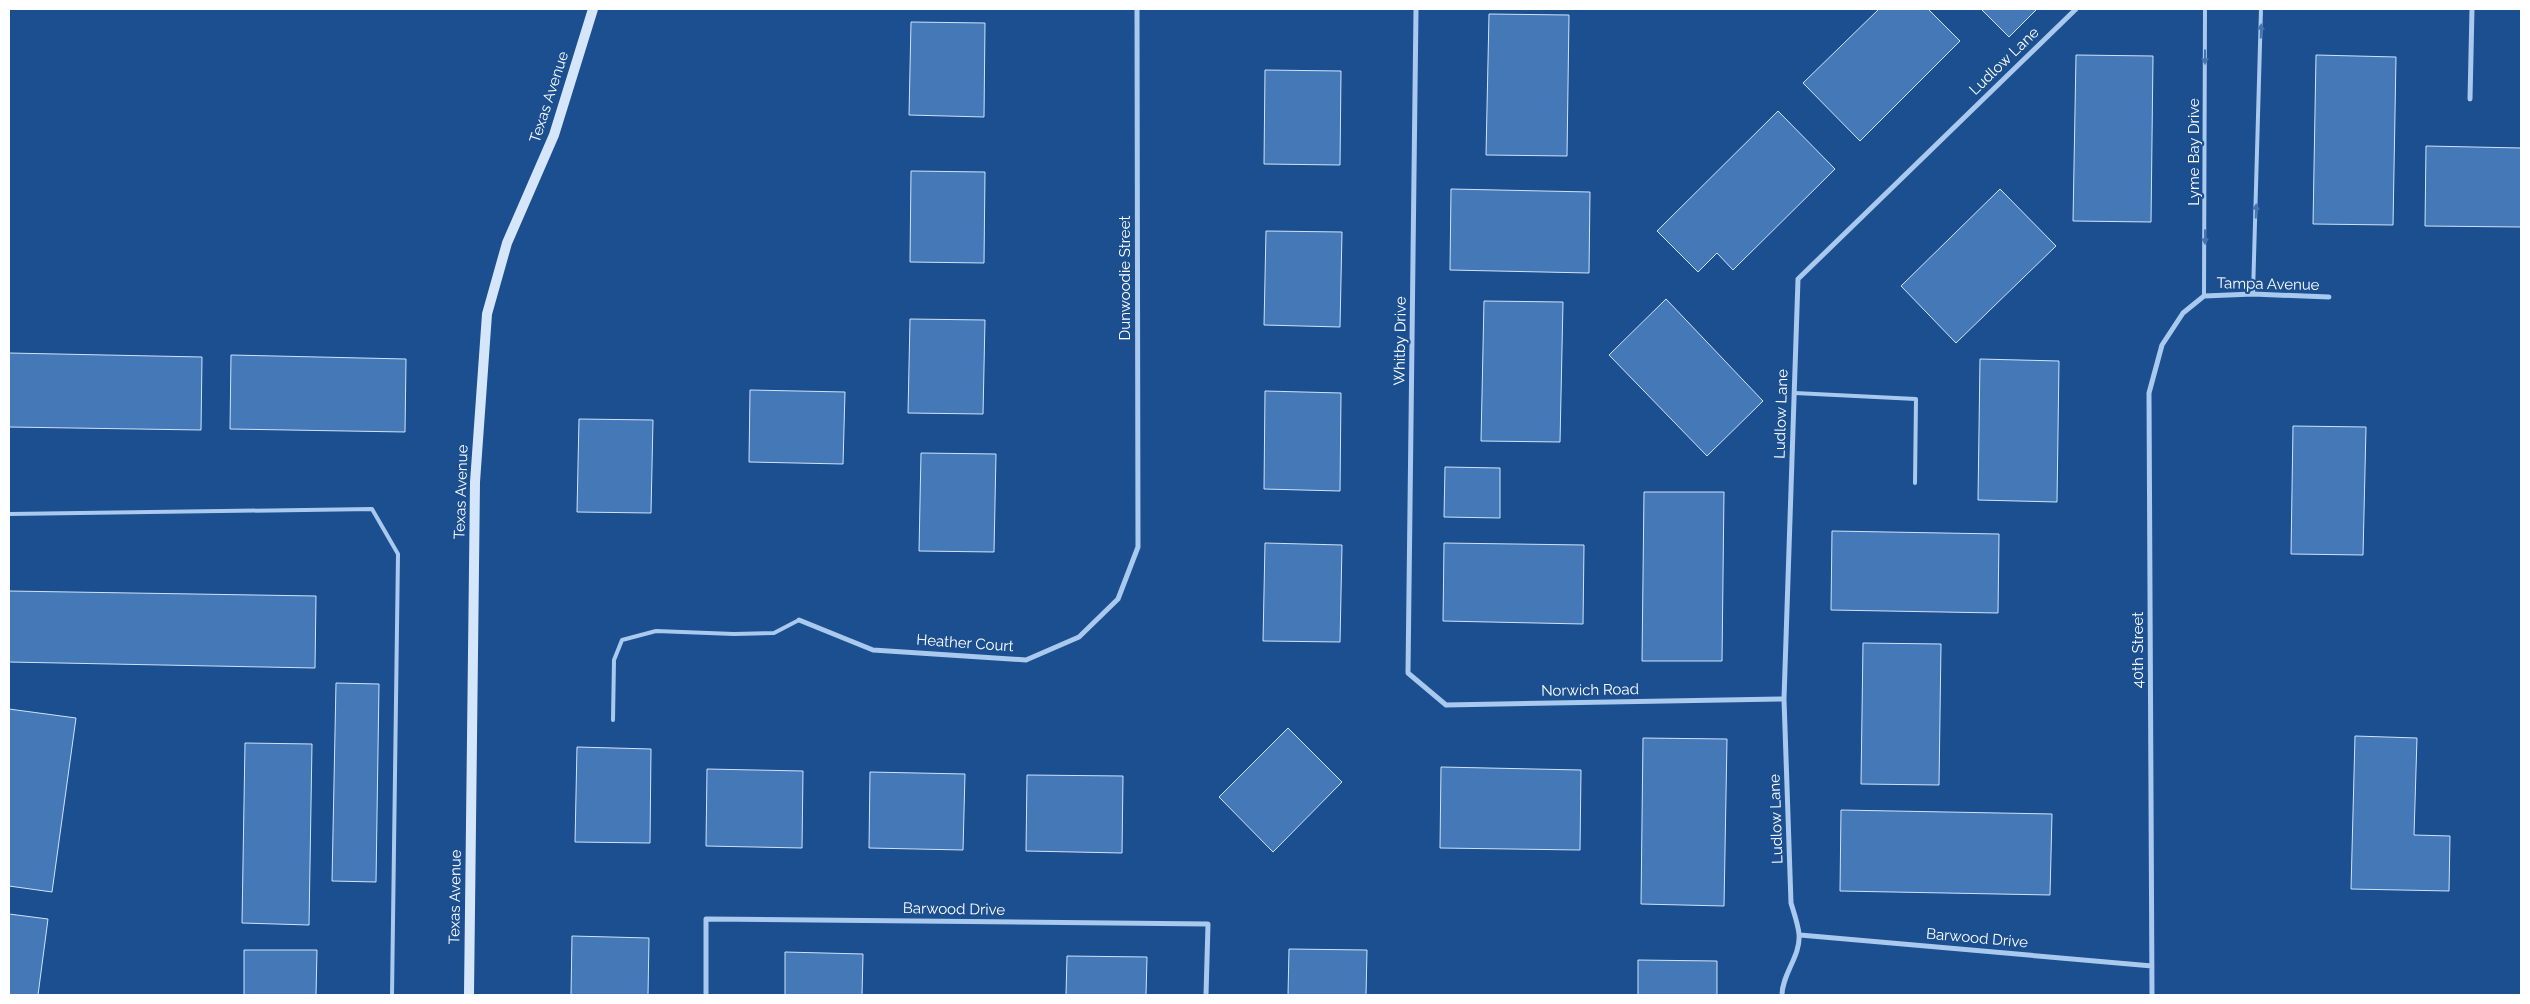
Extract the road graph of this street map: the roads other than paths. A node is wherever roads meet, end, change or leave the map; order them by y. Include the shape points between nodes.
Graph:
1 (593, 9) edge
2 (1137, 9) edge
3 (1416, 9) edge
4 (2076, 9) edge
5 (2205, 9) edge
6 (2261, 9) edge
7 (2472, 9) edge
8 (2470, 99) dead end
9 (2253, 294) junction
10 (2204, 296) junction
11 (2329, 298) dead end
12 (2183, 313) joint
13 (1795, 393) junction
14 (1915, 483) dead end
15 (9, 514) edge
16 (1138, 546) joint
17 (799, 620) joint
18 (1408, 673) joint
19 (1784, 700) junction
20 (613, 720) dead end
21 (1800, 936) junction
22 (2152, 966) junction
23 (392, 995) edge
24 (469, 995) edge
25 (706, 995) edge
26 (1206, 995) edge
27 (1782, 995) edge
28 (2152, 995) edge

1 - 24 street, Texas Avenue via 554,135 507,243 487,314 475,482
2 - 16 street, Dunwoodie Street
3 - 18 street, Whitby Drive
4 - 13 street, Ludlow Lane via 1798,279
5 -> 10 lane, Lyme Bay Drive
9 -> 6 lane
7 - 8 street
9 - 10 street, Tampa Avenue
9 - 11 street, Tampa Avenue
10 - 12 street, Tampa Avenue
12 - 22 street, 40th Street via 2162,345 2149,393
13 - 14 lane via 1916,399
13 - 19 street, Ludlow Lane
15 - 23 lane via 372,509 398,554
16 - 17 street, Heather Court via 1118,599 1079,637 1026,660 873,650
17 - 20 lane via 774,633 656,630 622,640 614,660
18 - 19 street, Norwich Road via 1446,705
19 - 21 street, Ludlow Lane via 1791,903
21 - 22 street, Barwood Drive
21 - 27 street via 1782,986
22 - 28 street, 40th Street
25 - 26 street, Barwood Drive via 706,919 1208,924

